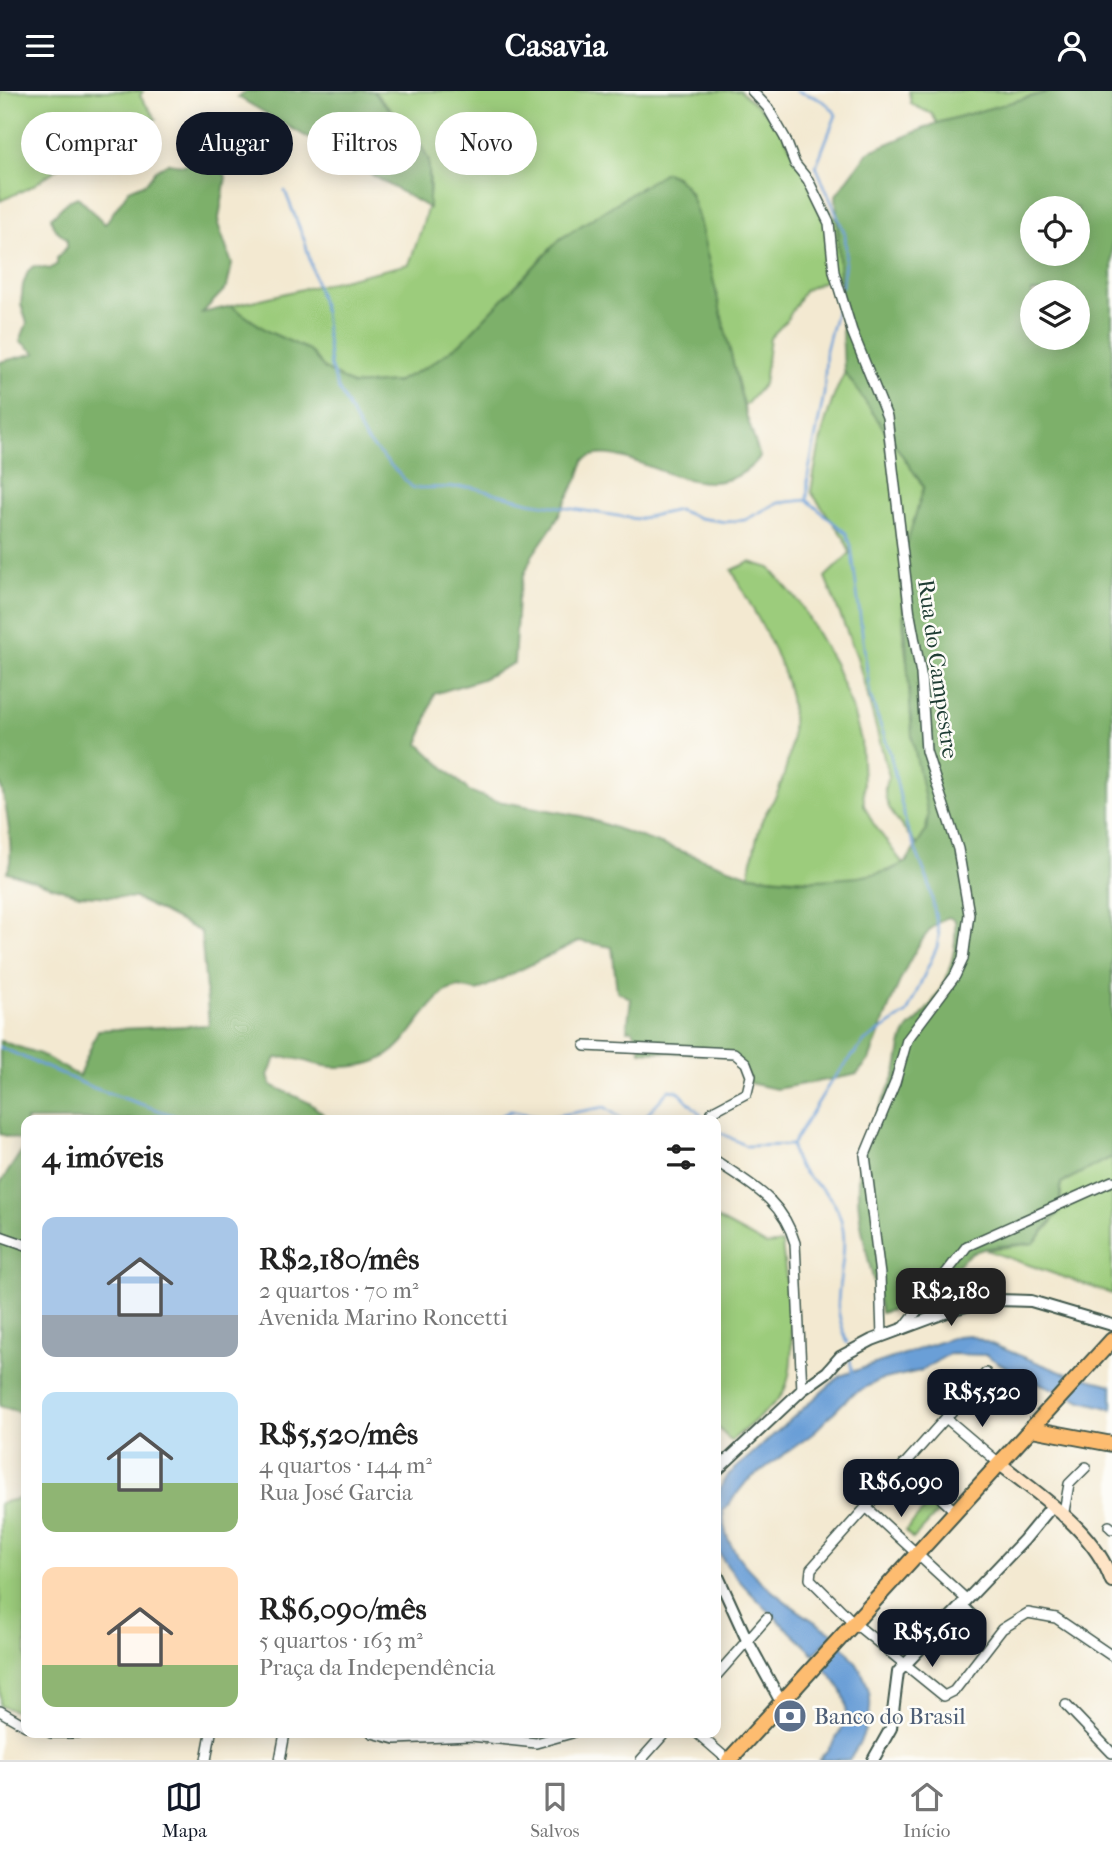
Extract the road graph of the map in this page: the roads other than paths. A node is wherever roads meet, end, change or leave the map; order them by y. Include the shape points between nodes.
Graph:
1 (752, 91) edge
2 (585, 1046) dead end
3 (710, 1115) edge
4 (721, 1165) edge
5 (1112, 1181) edge
6 (0, 1236) edge
7 (21, 1243) edge
8 (1112, 1325) edge
9 (903, 1330) junction
10 (882, 1336) junction
11 (1112, 1340) edge
12 (986, 1373) dead end
13 (802, 1390) junction
14 (946, 1418) junction
15 (1032, 1429) junction
16 (1112, 1444) edge
17 (999, 1463) junction
18 (904, 1464) junction
19 (721, 1466) edge
20 (1086, 1467) dead end
21 (1052, 1506) junction
22 (866, 1507) junction
23 (955, 1511) junction
24 (1063, 1517) junction
25 (916, 1553) junction
26 (1112, 1581) edge
27 (721, 1583) edge
28 (963, 1601) junction
29 (972, 1615) dead end
30 (767, 1618) dead end
31 (849, 1627) junction
32 (747, 1640) junction
33 (1112, 1656) edge
34 (903, 1665) junction
35 (721, 1670) edge
36 (781, 1702) junction
37 (1066, 1705) dead end
38 (0, 1711) edge
39 (21, 1723) edge
40 (210, 1738) edge
41 (284, 1738) edge
42 (391, 1738) edge
43 (414, 1738) edge
44 (495, 1738) edge
45 (554, 1738) edge
46 (661, 1738) edge
47 (703, 1738) edge
48 (1112, 1753) edge
49 (206, 1760) edge
50 (280, 1760) edge
51 (641, 1760) edge
52 (729, 1760) edge
53 (873, 1760) edge

1 - 10 street, Rua do Campestre via 768,108 829,223 838,285 892,439 926,751 958,849 969,914 963,959 907,1040 865,1156 880,1275
2 - 3 street via 734,1053 751,1076 747,1093
4 - 13 street via 778,1207 789,1224 795,1243
5 - 9 street via 967,1246
6 - 7 street
8 - 9 street via 1014,1299 979,1302
9 - 10 street
10 - 13 street via 849,1350
11 - 15 main road
12 - 14 street
13 - 19 street
14 - 17 street
14 - 18 street
15 - 16 main road
15 - 17 main road
17 - 21 main road
17 - 23 main road
18 - 22 street
18 - 23 street
20 - 24 street via 1069,1484
21 - 24 main road
21 - 28 street
22 - 25 street
22 - 31 street via 811,1569 811,1581
23 - 25 main road
24 - 26 main road via 1099,1555
25 - 28 street
25 - 31 main road
27 - 32 street
28 - 29 street
28 - 34 street
30 - 32 street
31 - 34 street
31 - 36 main road
32 - 35 street
32 - 36 street
33 - 34 street via 1056,1618 1028,1613 1002,1629 954,1692 943,1696
34 - 53 street via 894,1681 891,1728
36 - 52 main road
37 - 48 street
38 - 39 street
40 - 49 street
41 - 50 street
42 - 43 street
44 - 45 street via 536,1743
46 - 51 street
47 - 52 street

